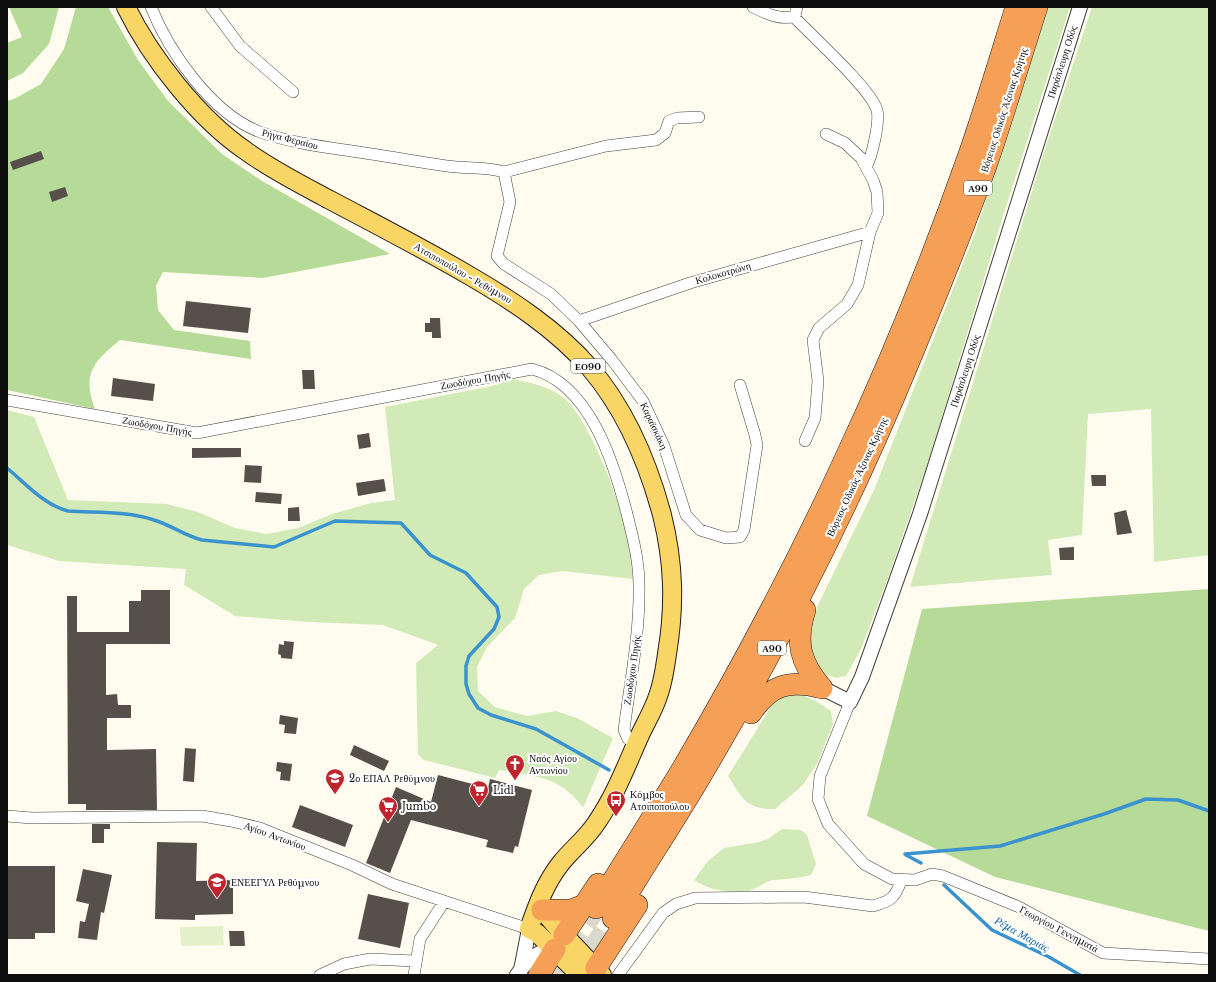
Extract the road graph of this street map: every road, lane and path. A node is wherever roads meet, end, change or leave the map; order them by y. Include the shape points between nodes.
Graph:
1 (126, 7) edge
2 (151, 7) edge
3 (211, 7) edge
4 (753, 7) edge
5 (1016, 7) edge
6 (1037, 7) edge
7 (1080, 7) edge
8 (795, 13) edge
9 (293, 92) dead end
10 (700, 117) dead end
11 (826, 134) dead end
12 (866, 167) junction
13 (504, 172) junction
14 (870, 232) junction
15 (579, 321) junction
16 (899, 361) junction
17 (740, 385) dead end
18 (7, 400) edge
19 (806, 441) dead end
20 (805, 610) junction
21 (822, 688) junction
22 (850, 702) junction
23 (751, 713) junction
24 (636, 744) junction
25 (7, 816) edge
26 (901, 881) junction
27 (444, 902) junction
28 (540, 908) junction
29 (603, 916) junction
30 (529, 929) junction
31 (559, 942) junction
32 (1209, 959) edge
33 (415, 961) junction
34 (526, 973) edge
35 (595, 974) edge
36 (320, 975) edge
37 (414, 975) edge
38 (618, 975) edge

1 - 24 main road, Ατσιποπούλου - Ρεθύμνου / ΕΟ90 via 156,59 212,122 243,150 272,169 448,263 511,300 552,332 590,367 618,406 643,459 657,498 669,544 673,586 671,627 659,696
2 - 13 street, Ρήγα Φεραίου via 156,21 186,72 229,114 259,131 300,144 450,166 489,167
3 - 9 street via 240,46
4 - 8 street via 786,18
5 - 16 highway, Βόρειος Οδικός Άξονας Κρήτης / Α90 via 968,159 932,254
6 - 16 highway, Βόρειος Οδικός Άξονας Κρήτης / Α90 via 986,164 951,260
7 - 22 street, Παράπλευρη Οδός via 920,514 862,676
8 - 12 street via 869,94 877,111 870,161
10 - 13 street via 669,121 665,133 656,140 606,146
11 - 12 street via 845,143 861,158
12 - 14 street via 873,180 879,205
13 - 15 street, Καραϊσκάκη via 510,202 497,256 504,264 551,294
14 - 15 street, Κολοκοτρώνη via 690,283
14 - 19 street via 858,285 847,304 818,328 813,340 818,381 816,418
15 - 17 street, Καραϊσκάκη via 643,401 664,446 686,515 700,530 733,539 740,537 744,530 757,445
16 - 20 highway via 890,427 844,533
16 - 29 highway via 857,410 714,692 653,797
16 - 29 highway, Βόρειος Οδικός Άξονας Κρήτης / Α90 via 838,518 772,647 696,783
18 - 24 street, Ζωοδόχου Πηγής via 197,433 532,369 548,375 566,388 593,423 603,442 618,483 635,545 639,585 638,625 624,730 628,739
20 - 21 highway via 800,626 802,654 811,676
20 - 23 highway
21 - 22 street
21 - 23 highway via 806,684 789,684 760,699
22 - 26 street via 820,776 818,799 828,824 864,864
23 - 29 highway via 704,799
24 - 28 main road, Ατσιποπούλου - Ρεθύμνου / ΕΟ90 via 598,822 560,865 544,889
25 - 27 street, Αγίου Αντωνίου via 202,816 231,820 260,828 392,884
26 - 32 street, Γεωργίου Γεννηματά via 915,880 932,874 943,876 1019,907 1103,953
26 - 38 street via 896,895 884,903 873,906 804,897 695,898 676,904 663,912
27 - 30 street, Αγίου Αντωνίου
27 - 33 street via 420,939
28 - 29 highway
28 - 30 main road, Ατσιποπούλου - Ρεθύμνου / ΕΟ90
28 - 31 main road
29 - 31 highway
29 - 35 highway
30 - 31 main road
30 - 34 street
31 - 34 highway
31 - 35 main road
33 - 36 street via 370,959 344,964
33 - 37 street

